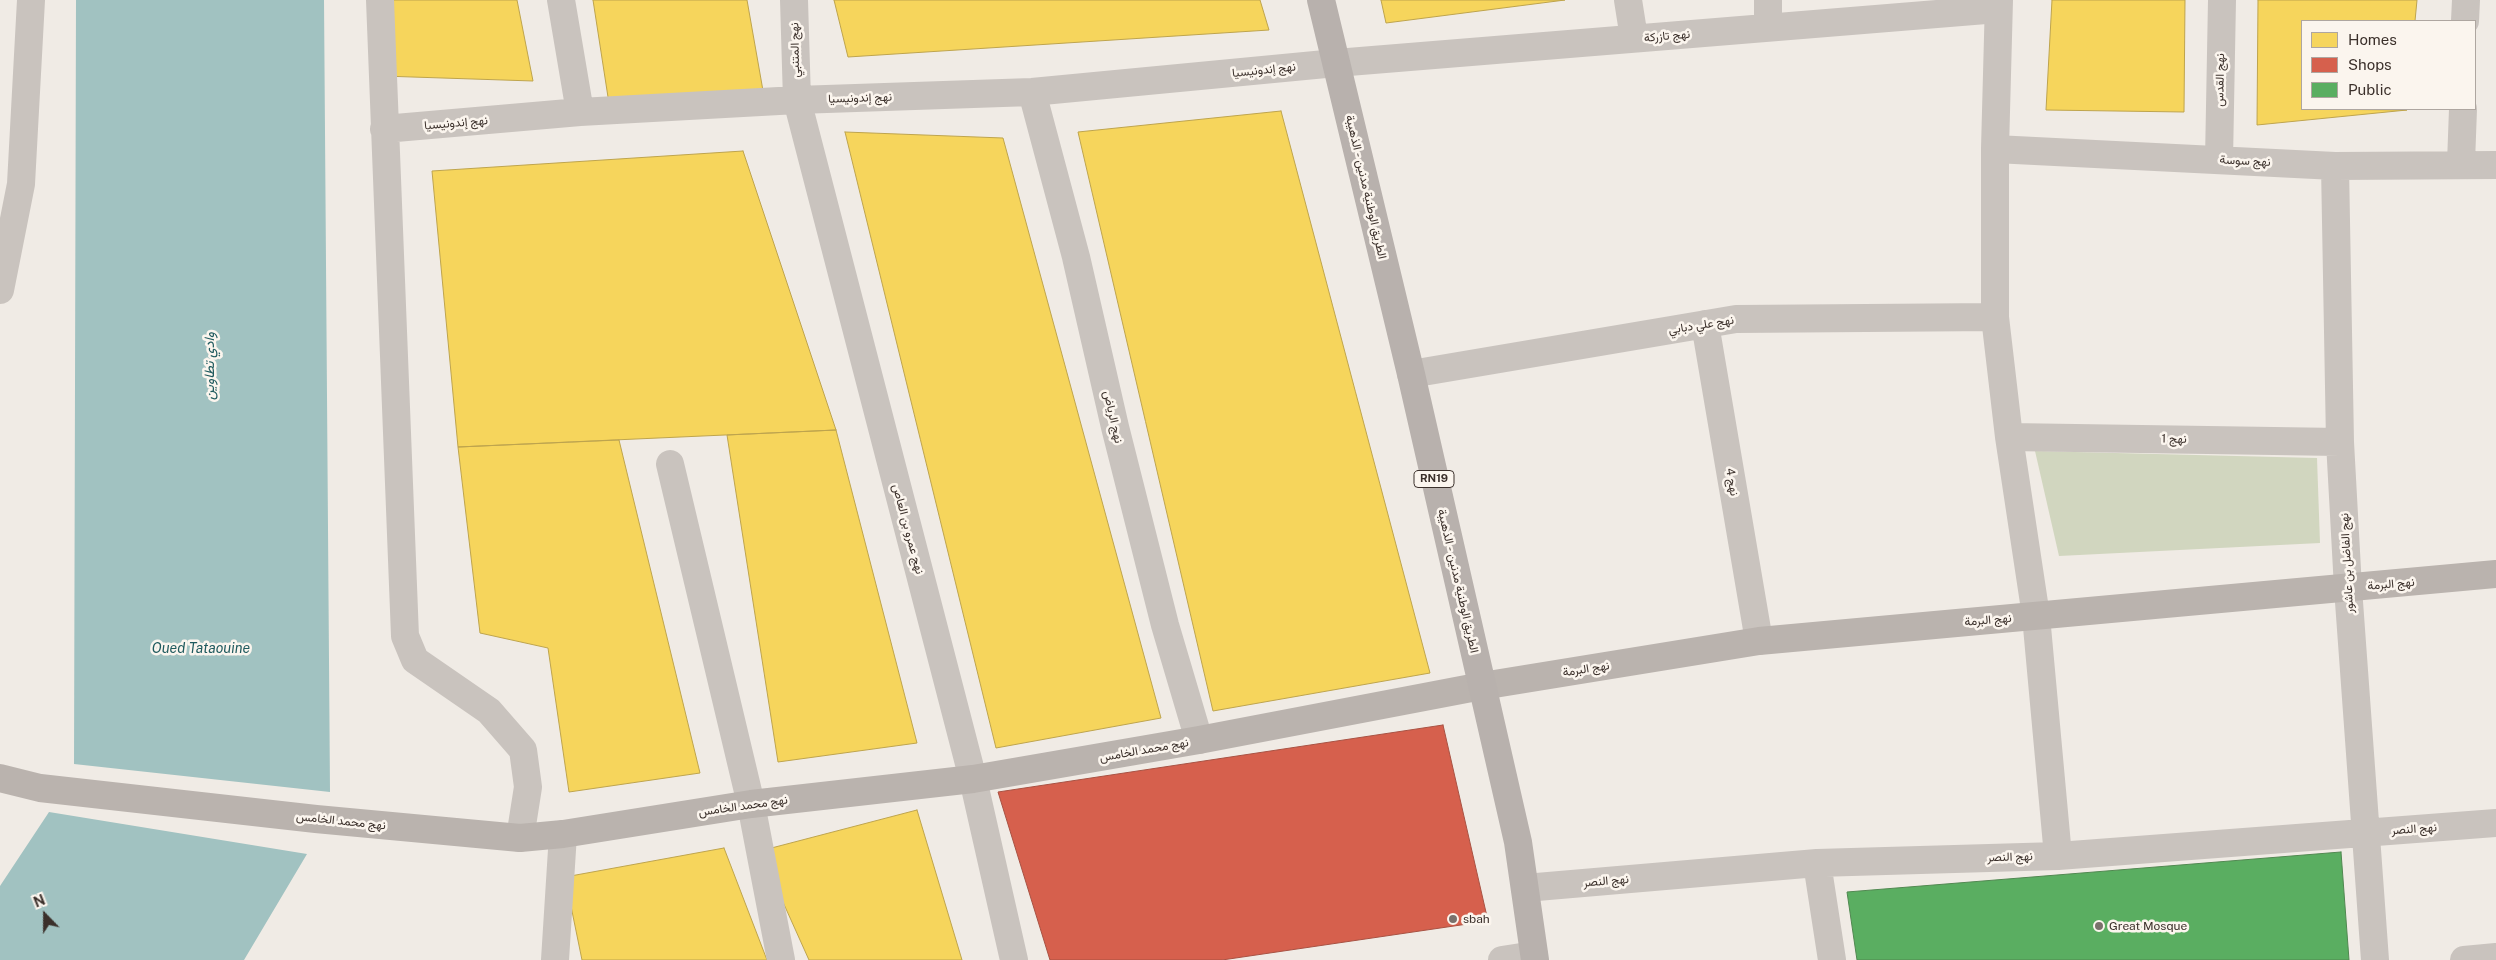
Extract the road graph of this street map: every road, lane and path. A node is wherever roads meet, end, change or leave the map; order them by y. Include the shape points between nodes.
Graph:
1 (31, 0) edge
2 (380, 0) edge
3 (561, 0) edge
4 (794, 0) edge
5 (1321, 0) edge
6 (1628, 0) edge
7 (1768, 0) edge
8 (2222, 0) edge
9 (2466, 0) edge
10 (1999, 4) edge
11 (2465, 20) edge
12 (1768, 28) junction
13 (1634, 38) junction
14 (1336, 63) junction
15 (1032, 92) junction
16 (796, 100) junction
17 (2463, 110) edge
18 (580, 112) junction
19 (384, 129) junction
20 (1994, 149) junction
21 (2219, 160) junction
22 (2461, 163) junction
23 (2496, 165) edge
24 (2335, 166) junction
25 (0, 290) edge
26 (1995, 317) junction
27 (1705, 324) junction
28 (1411, 374) junction
29 (2008, 437) junction
30 (2340, 442) junction
31 (670, 464) dead end
32 (2496, 574) edge
33 (2348, 588) junction
34 (2036, 616) junction
35 (1759, 641) junction
36 (1482, 686) junction
37 (1199, 740) junction
38 (0, 778) edge
39 (973, 779) junction
40 (751, 804) junction
41 (2496, 823) edge
42 (2366, 833) junction
43 (563, 834) junction
44 (520, 838) junction
45 (2058, 856) junction
46 (1817, 863) junction
47 (1525, 888) junction
48 (1535, 957) edge
49 (2496, 958) edge
50 (555, 960) edge
51 (781, 960) edge
52 (1014, 960) edge
53 (1502, 960) edge
54 (1832, 960) edge
55 (2375, 960) edge
56 (2464, 960) edge

1 - 25 street via 21,184
2 - 19 street
3 - 18 street
4 - 16 street, نهج المتنبي
5 - 14 main road, الطريق الوطنية مدنين - الذهيبة / RN19
6 - 13 street
7 - 12 street
8 - 21 street, نهج القدس
9 - 11 street
10 - 12 street, نهج تازركة
10 - 20 street
12 - 13 street, نهج تازركة
13 - 14 street, نهج تازركة
14 - 15 street, نهج إندونيسيا
14 - 28 main road, الطريق الوطنية مدنين - الذهيبة / RN19
15 - 16 street, نهج إندونيسيا
15 - 37 street, نهج الرياض via 1076,256 1165,625
16 - 18 street, نهج إندونيسيا
16 - 39 street, نهج عمرو بن العاص
17 - 22 street
18 - 19 street, نهج إندونيسيا
19 - 44 street via 405,636 415,660 489,711 523,750 528,787
20 - 21 street, نهج سوسة
20 - 26 street
21 - 24 street, نهج سوسة
22 - 23 street, نهج سوسة
22 - 24 street, نهج سوسة
24 - 30 street, نهج الفاضل بن عاشور
26 - 27 street, نهج علي دبابي via 1736,320
26 - 29 street
27 - 28 street, نهج علي دبابي
27 - 35 street, نهج 4
28 - 36 main road, الطريق الوطنية مدنين - الذهيبة / RN19
29 - 30 street, نهج 1
29 - 34 street
30 - 33 street, نهج الفاضل بن عاشور
31 - 40 street
32 - 33 street, نهج البرمة
33 - 34 street, نهج البرمة
33 - 42 street, نهج الفاضل بن عاشور
34 - 35 street, نهج البرمة
34 - 45 street
35 - 36 street, نهج البرمة
36 - 37 street, نهج محمد الخامس
36 - 47 main road, الطريق الوطنية مدنين - الذهيبة / RN19 via 1518,842
37 - 39 street, نهج محمد الخامس
38 - 44 street, نهج محمد الخامس via 40,788
39 - 40 street, نهج محمد الخامس
39 - 52 street, نهج عمرو بن العاص
40 - 43 street, نهج محمد الخامس
40 - 51 street
41 - 42 street, نهج النصر
42 - 45 street, نهج النصر
42 - 55 street, نهج الفاضل بن عاشور
43 - 44 street, نهج محمد الخامس
43 - 50 street
45 - 46 street, نهج النصر
46 - 47 street, نهج النصر
46 - 54 street
47 - 48 main road, الطريق الوطنية مدنين - الذهيبة / RN19
48 - 53 street
49 - 56 street

